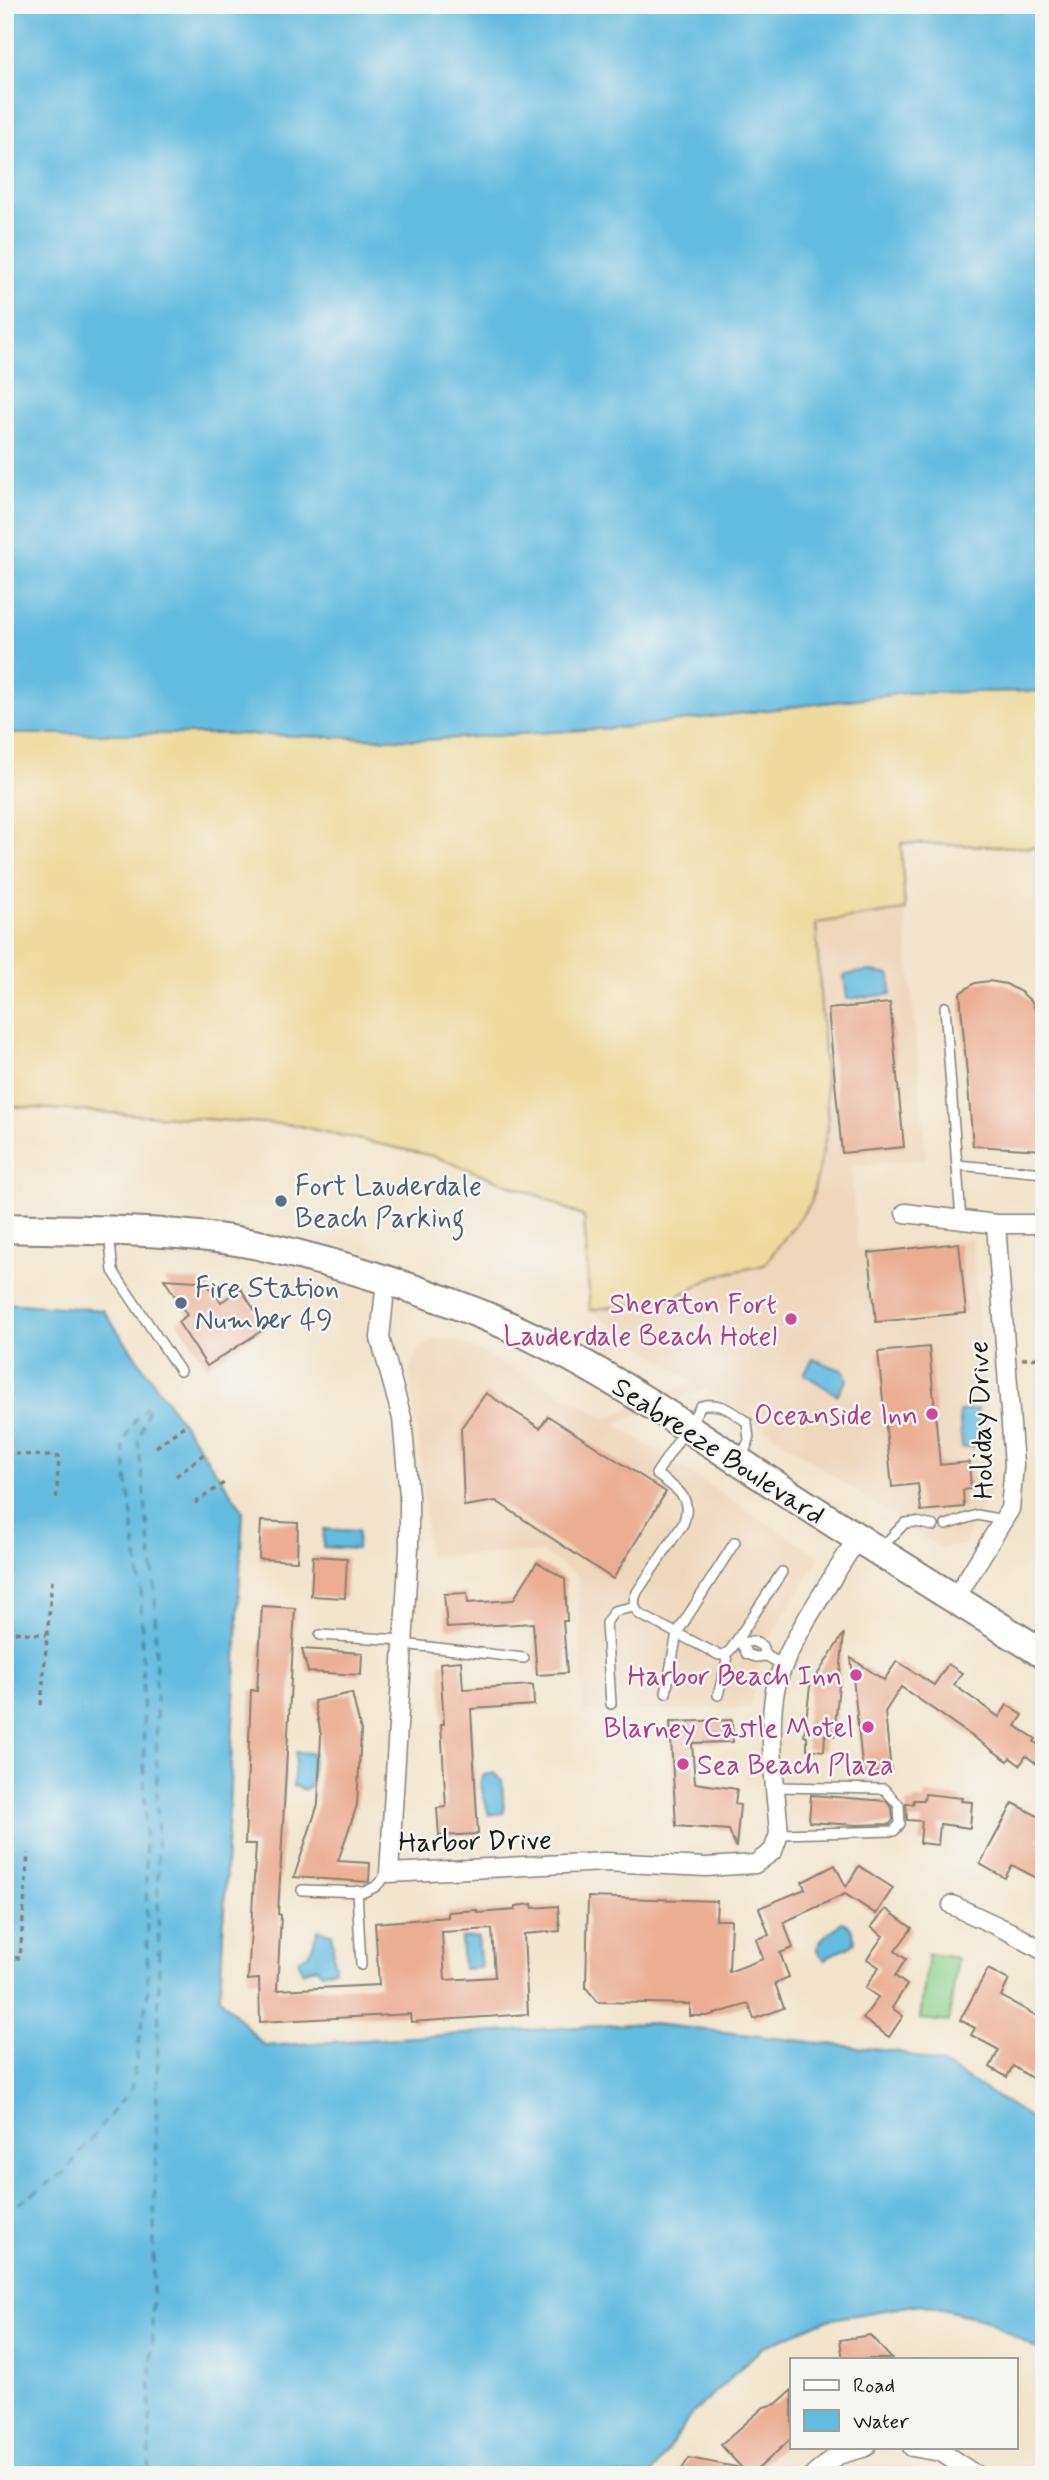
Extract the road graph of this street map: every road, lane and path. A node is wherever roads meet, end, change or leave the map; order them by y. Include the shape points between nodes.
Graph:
1 (945, 1007) dead end
2 (957, 1165) junction
3 (1044, 1173) edge
4 (905, 1213) dead end
5 (961, 1220) junction
6 (1044, 1223) edge
7 (996, 1224) junction
8 (5, 1228) edge
9 (109, 1232) junction
10 (386, 1280) junction
11 (180, 1371) dead end
12 (184, 1426) dead end
13 (687, 1428) junction
14 (156, 1447) dead end
15 (5, 1453) edge
16 (204, 1454) dead end
17 (739, 1462) junction
18 (176, 1476) dead end
19 (224, 1483) dead end
20 (56, 1501) dead end
21 (195, 1503) dead end
22 (1003, 1521) junction
23 (946, 1525) dead end
24 (934, 1526) dead end
25 (735, 1542) dead end
26 (867, 1545) junction
27 (782, 1572) dead end
28 (52, 1581) dead end
29 (955, 1599) junction
30 (634, 1607) junction
31 (5, 1631) edge
32 (677, 1633) junction
33 (47, 1635) junction
34 (320, 1635) dead end
35 (403, 1642) junction
36 (739, 1642) junction
37 (1044, 1654) edge
38 (725, 1655) junction
39 (524, 1658) dead end
40 (785, 1666) junction
41 (666, 1693) dead end
42 (719, 1695) dead end
43 (611, 1704) dead end
44 (41, 1705) dead end
45 (776, 1787) junction
46 (779, 1834) junction
47 (28, 1853) dead end
48 (388, 1873) junction
49 (302, 1890) dead end
50 (356, 1891) junction
51 (952, 1905) dead end
52 (1044, 1951) edge
53 (5, 1957) edge
54 (361, 1965) dead end
55 (862, 2448) edge
56 (918, 2448) edge
57 (814, 2475) edge
58 (976, 2475) edge

1 - 2 lane
2 - 3 lane
2 - 5 lane
4 - 5 street
5 - 7 street
6 - 7 street
7 - 22 street, Holiday Drive via 1014,1465 1010,1509
8 - 9 main road, Seabreeze Boulevard
9 - 10 main road, Seabreeze Boulevard via 176,1234 262,1246
9 - 11 lane via 113,1271
10 - 13 main road, Seabreeze Boulevard via 554,1349
10 - 35 street, Harbor Drive via 380,1338 402,1418 410,1496
12 - 14 path
13 - 17 main road, Seabreeze Boulevard
13 - 17 lane via 701,1406 726,1406 747,1422 749,1429
13 - 30 lane via 653,1478 681,1493 688,1511 637,1592
15 - 20 path via 59,1457
16 - 18 path
17 - 26 main road, Seabreeze Boulevard
19 - 21 path
22 - 23 lane via 977,1515
22 - 29 street, Holiday Drive
24 - 26 lane via 905,1523
25 - 32 lane
26 - 29 main road, Seabreeze Boulevard
26 - 40 street via 797,1639
27 - 36 lane
28 - 33 path
29 - 37 main road, Seabreeze Boulevard
30 - 32 lane
30 - 43 lane via 614,1611 606,1623
31 - 33 path
32 - 38 lane
32 - 41 lane
33 - 44 path
34 - 35 lane
35 - 39 lane
35 - 48 street, Harbor Drive
36 - 38 lane
36 - 40 lane via 747,1654 767,1656
38 - 42 lane
40 - 45 street via 778,1680 772,1724
45 - 46 street
45 - 46 lane via 884,1789 899,1805 900,1824 894,1831
46 - 48 street, Harbor Drive via 773,1851 755,1864 706,1867 605,1862
47 - 53 path via 20,1958
48 - 50 lane via 375,1887
49 - 50 lane
50 - 54 lane
51 - 52 street
55 - 57 street via 838,2455
56 - 58 street via 941,2452

